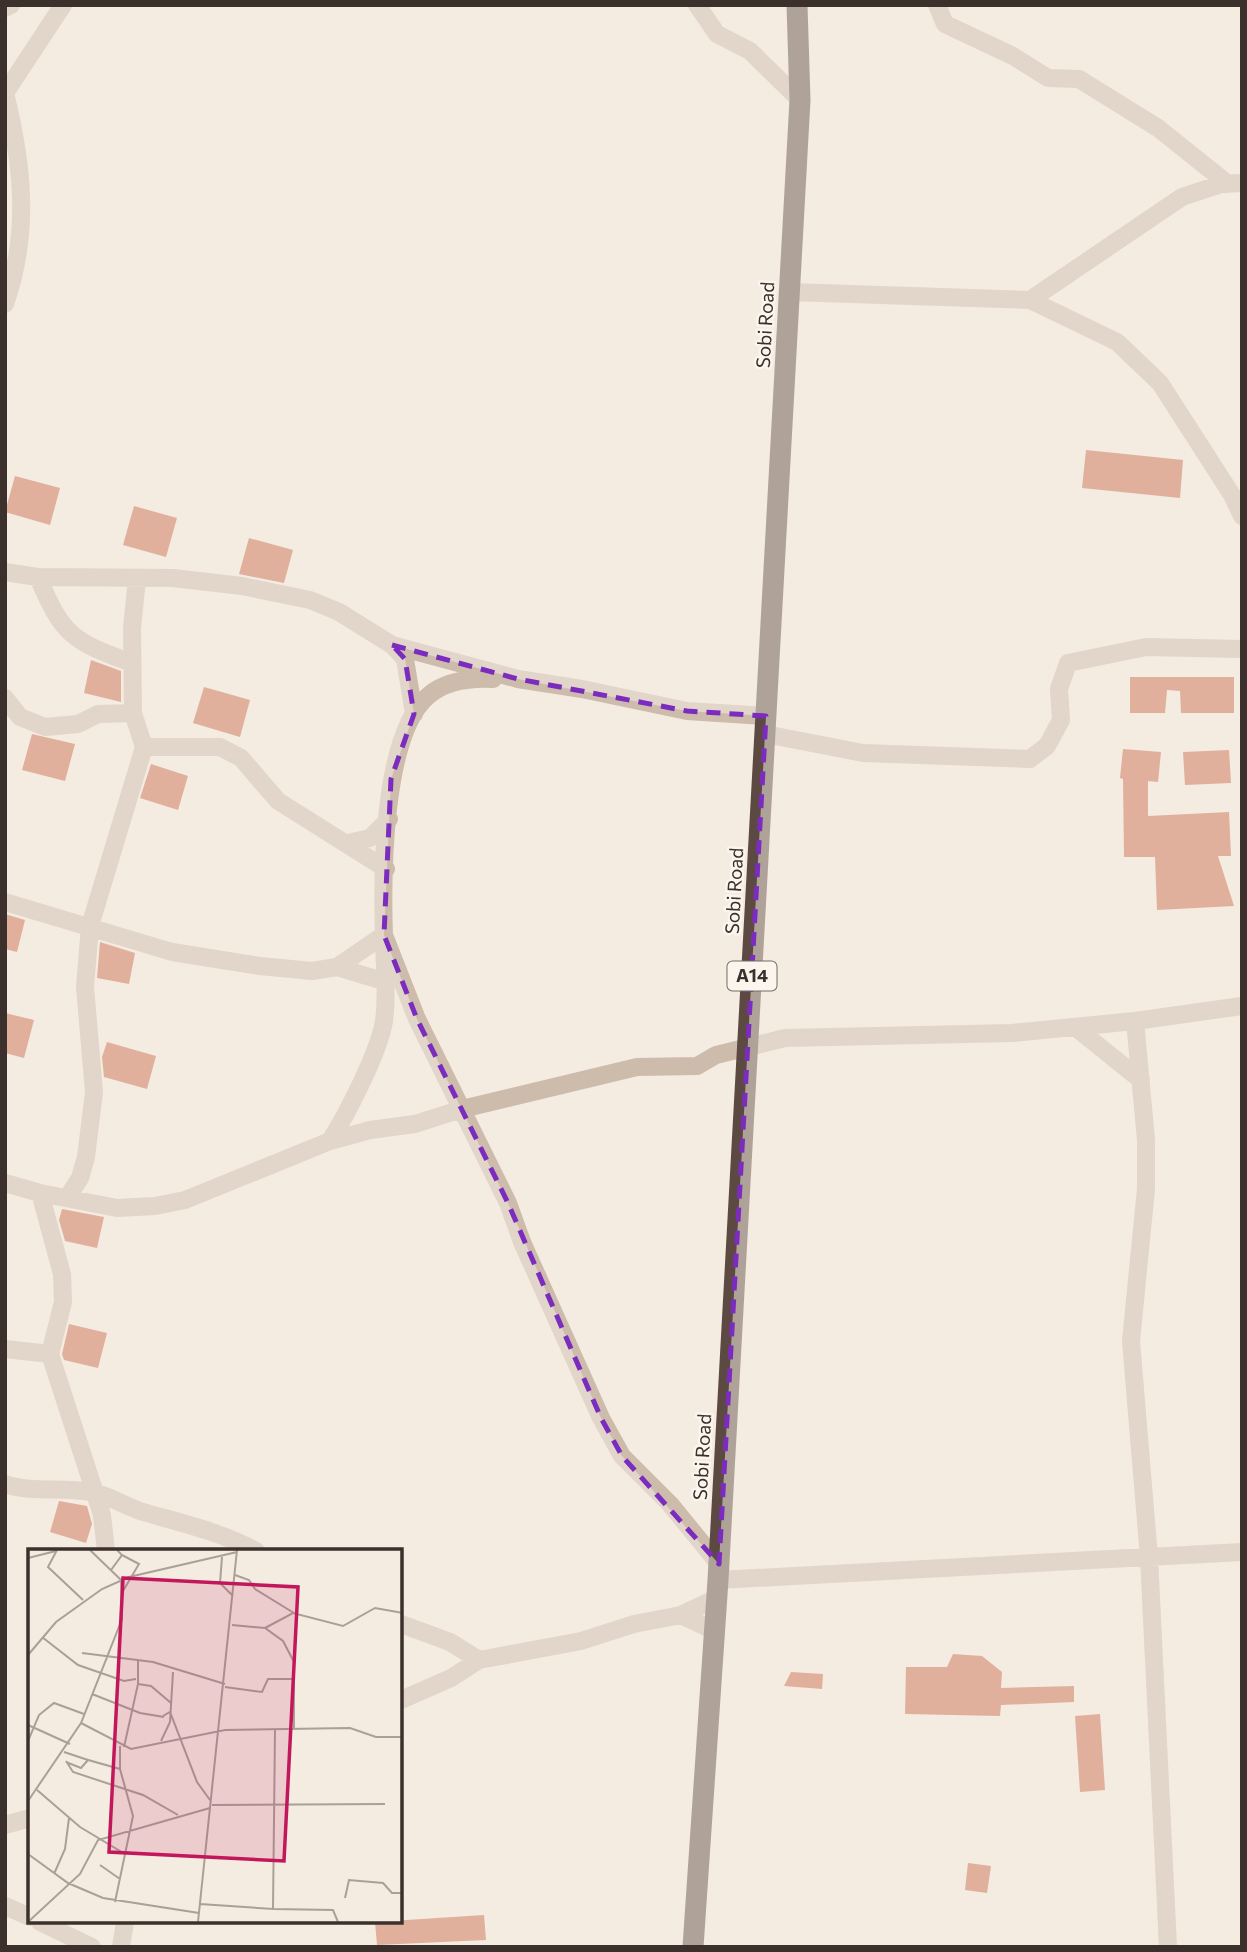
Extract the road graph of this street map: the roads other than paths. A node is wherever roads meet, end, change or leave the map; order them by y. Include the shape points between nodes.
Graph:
1 (11, 5) edge
2 (62, 5) edge
3 (697, 5) edge
4 (797, 5) edge
5 (937, 5) edge
6 (5, 8) edge
7 (5, 93) edge
8 (800, 100) junction
9 (1235, 184) edge
10 (790, 292) junction
11 (1030, 300) junction
12 (5, 304) edge
13 (1242, 516) edge
14 (5, 572) edge
15 (38, 576) junction
16 (137, 579) junction
17 (392, 645) junction
18 (1242, 649) edge
19 (132, 663) junction
20 (518, 679) junction
21 (5, 698) edge
22 (133, 713) junction
23 (414, 714) junction
24 (766, 725) junction
25 (144, 747) junction
26 (389, 819) junction
27 (348, 843) junction
28 (386, 869) junction
29 (5, 902) edge
30 (90, 926) junction
31 (384, 934) junction
32 (337, 967) junction
33 (386, 982) junction
34 (1242, 1006) edge
35 (1135, 1021) junction
36 (1075, 1027) junction
37 (748, 1044) junction
38 (1141, 1080) junction
39 (462, 1109) junction
40 (330, 1141) junction
41 (5, 1182) edge
42 (40, 1193) junction
43 (68, 1198) junction
44 (5, 1349) edge
45 (50, 1354) junction
46 (5, 1484) edge
47 (94, 1492) junction
48 (106, 1549) edge
49 (252, 1549) edge
50 (1242, 1552) edge
51 (1149, 1557) junction
52 (718, 1581) junction
53 (681, 1615) junction
54 (402, 1624) edge
55 (715, 1631) junction
56 (479, 1660) junction
57 (402, 1700) edge
58 (28, 1819) edge
59 (5, 1825) edge
60 (5, 1906) edge
61 (28, 1916) edge
62 (44, 1924) edge
63 (125, 1924) edge
64 (92, 1947) edge
65 (121, 1947) edge
66 (693, 1947) edge
67 (1168, 1947) edge

1 - 6 street
2 - 7 street
3 - 8 street via 717,34 750,51
4 - 8 highway, Sobi Road / A14
5 - 9 street via 944,24 1048,78 1079,79
7 - 12 street via 18,145 23,210
8 - 10 highway, Sobi Road / A14
9 - 11 street via 1182,197
10 - 11 street
10 - 24 highway, Sobi Road / A14
11 - 13 street via 1117,342 1160,383
14 - 15 street
15 - 16 street
15 - 19 street via 54,614 69,635
16 - 17 street via 242,586 310,600
16 - 19 street
17 - 20 street
17 - 23 street via 405,659
18 - 24 street via 1146,648 1068,663 1059,689 1061,720 1047,746 1030,759 863,753
19 - 22 street
20 - 23 street via 461,680 443,686 427,696
20 - 24 street
21 - 22 street via 20,717 45,727 78,724 98,714
22 - 25 street
23 - 26 street via 400,743 391,779
24 - 37 highway, Sobi Road / A14
25 - 27 street via 220,747 241,758 278,801
25 - 30 street
26 - 27 street via 370,838
26 - 28 street
27 - 28 street
28 - 31 street
29 - 30 street
30 - 32 street via 172,952 312,971
30 - 43 street via 85,986 94,1092 86,1157
31 - 32 street
31 - 33 street
31 - 39 street via 417,1019
32 - 33 street
33 - 40 street via 383,1025 347,1115
34 - 35 street
35 - 36 street
35 - 38 street
36 - 37 street via 1012,1033 785,1038
36 - 38 street
37 - 39 street via 697,1066 638,1068
37 - 52 highway, Sobi Road / A14
38 - 51 street via 1146,1189 1131,1341
39 - 40 street via 415,1124
39 - 52 street via 508,1203 579,1374 622,1456 670,1504
40 - 43 street via 185,1200 117,1208
41 - 42 street
42 - 43 street
42 - 45 street via 62,1273 63,1301
44 - 45 street
45 - 47 street
46 - 47 street via 18,1489
47 - 48 street
47 - 49 street via 137,1510 224,1534
50 - 51 street
51 - 52 street
51 - 67 street
52 - 53 street
52 - 55 highway, Sobi Road / A14
53 - 55 street
53 - 56 street via 581,1641
54 - 56 street via 450,1642
55 - 66 highway, Sobi Road / A14
56 - 57 street via 452,1678
58 - 59 street
60 - 61 street
62 - 64 street
63 - 65 street

